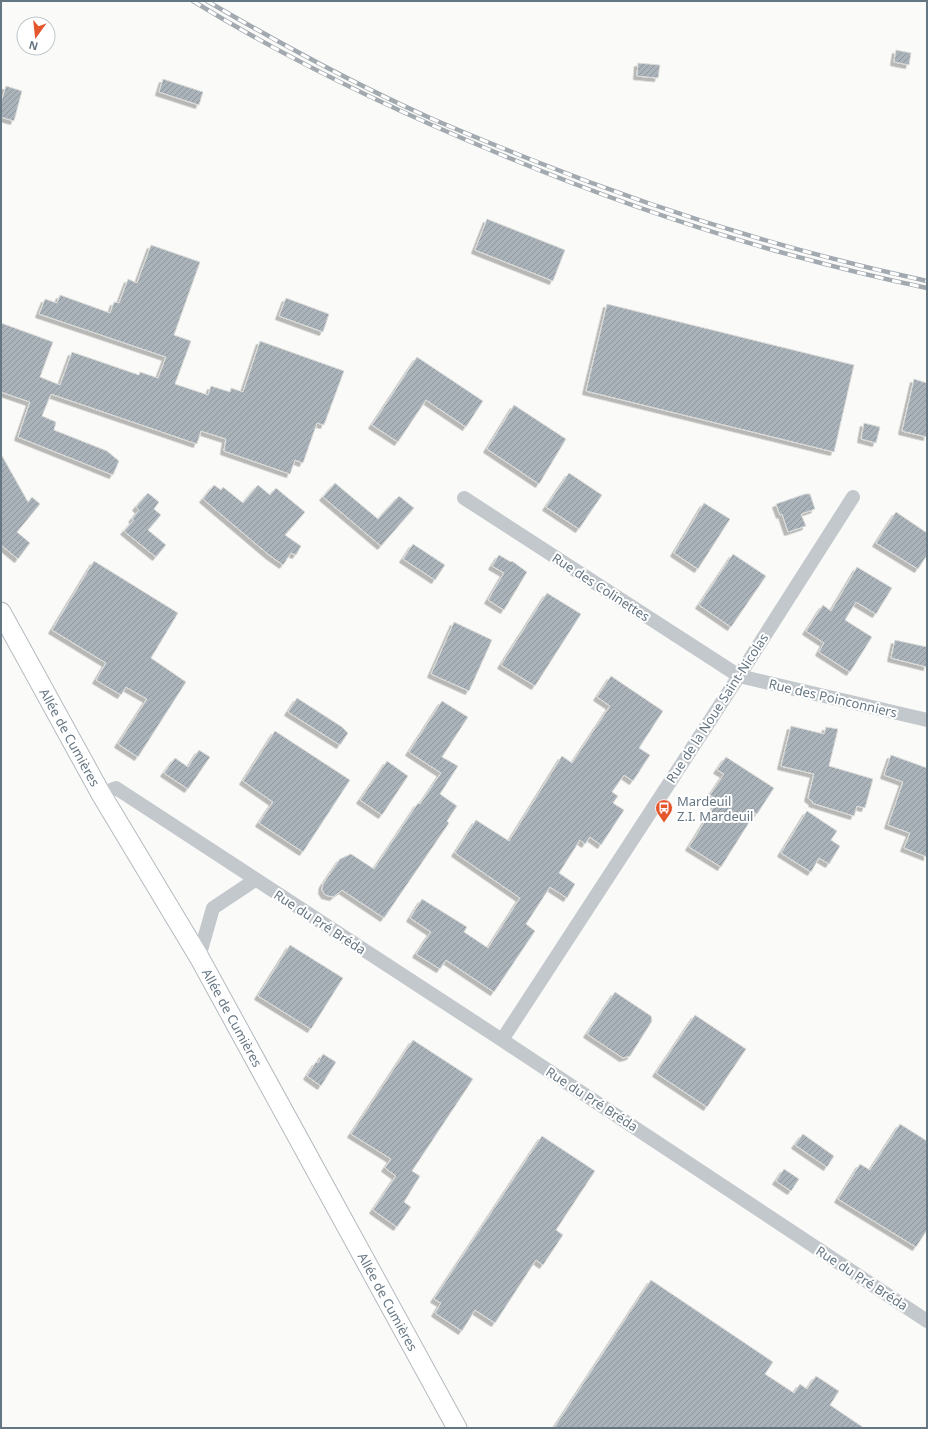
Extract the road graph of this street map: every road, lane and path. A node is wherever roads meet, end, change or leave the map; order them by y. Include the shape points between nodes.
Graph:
1 (853, 497) dead end
2 (464, 498) dead end
3 (1, 612) edge
4 (739, 676) junction
5 (927, 720) edge
6 (101, 794) junction
7 (255, 880) junction
8 (198, 957) junction
9 (502, 1040) junction
10 (927, 1321) edge
11 (457, 1428) edge

1 - 4 street, Rue de la Noue Saint-Nicolas
2 - 4 street, Rue des Colinettes
3 - 6 main road, Allée de Cumières
4 - 5 street, Rue des Poinconniers
4 - 9 street, Rue de la Noue Saint-Nicolas
6 - 7 street, Rue du Pré Bréda via 116,788
6 - 8 main road, Allée de Cumières
7 - 8 street via 213,908
7 - 9 street, Rue du Pré Bréda
8 - 11 main road, Allée de Cumières
9 - 10 street, Rue du Pré Bréda

